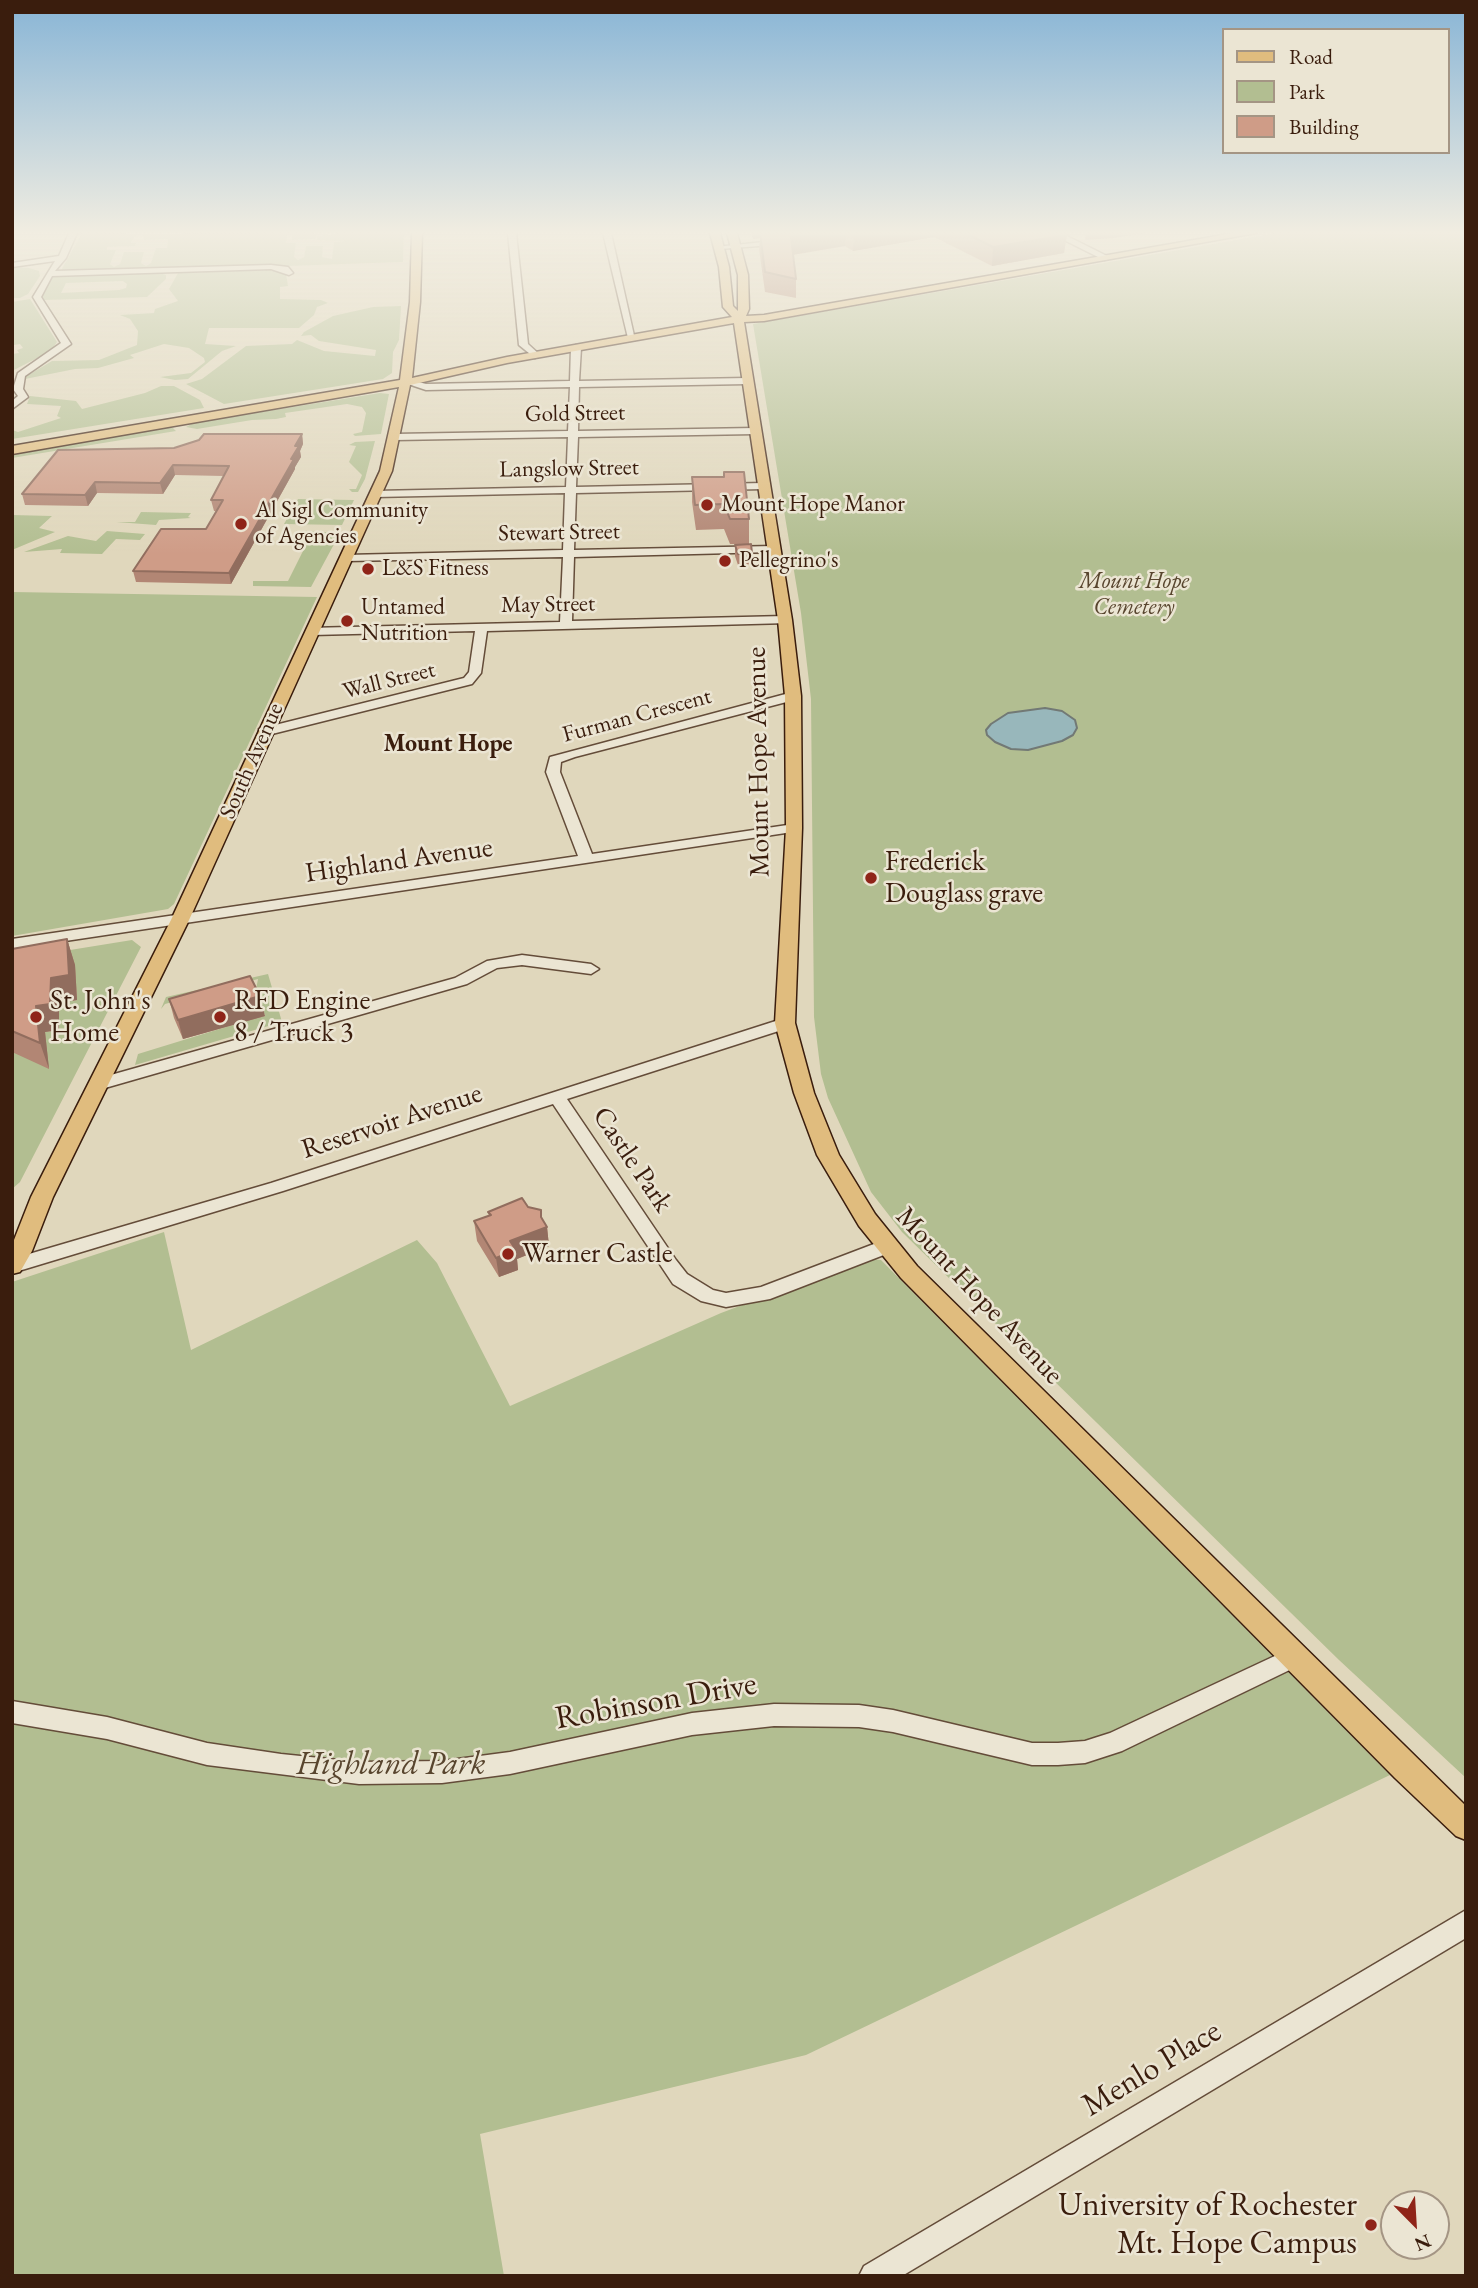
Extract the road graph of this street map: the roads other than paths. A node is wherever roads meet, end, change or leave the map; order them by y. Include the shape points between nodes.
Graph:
1 (63, 340) edge
2 (412, 340) edge
3 (523, 340) edge
4 (622, 340) edge
5 (742, 340) edge
6 (576, 348) junction
7 (535, 355) junction
8 (404, 381) junction
9 (747, 381) junction
10 (575, 383) junction
11 (12, 406) edge
12 (755, 431) junction
13 (573, 434) junction
14 (395, 437) junction
15 (12, 443) edge
16 (12, 450) edge
17 (763, 486) junction
18 (570, 490) junction
19 (375, 494) junction
20 (774, 549) junction
21 (568, 554) junction
22 (346, 558) junction
23 (785, 620) junction
24 (566, 625) junction
25 (482, 627) junction
26 (312, 631) junction
27 (793, 696) junction
28 (264, 732) junction
29 (794, 828) junction
30 (587, 859) junction
31 (180, 920) junction
32 (12, 944) edge
33 (591, 969) dead end
34 (785, 1023) junction
35 (99, 1084) junction
36 (556, 1095) junction
37 (887, 1246) junction
38 (13, 1266) edge
39 (1294, 1657) junction
40 (12, 1712) edge
41 (1466, 1826) edge
42 (1466, 1923) edge
43 (874, 2276) edge

1 - 11 street via 66,344 21,375 18,389 23,397
2 - 8 main road, South Avenue
3 - 7 street
4 - 6 main road
5 - 9 main road, Mount Hope Avenue
6 - 7 main road
6 - 10 street
7 - 8 main road
8 - 10 street via 426,387
8 - 14 main road, South Avenue
8 - 15 main road
8 - 16 main road
9 - 10 street
9 - 12 main road, Mount Hope Avenue
10 - 13 street
12 - 13 street, Gold Street
12 - 17 main road, Mount Hope Avenue
13 - 14 street, Gold Street
13 - 18 street
14 - 19 main road, South Avenue
17 - 18 street, Langslow Street
17 - 20 main road, Mount Hope Avenue
18 - 19 street, Langslow Street
18 - 21 street
19 - 22 main road, South Avenue
20 - 21 street, Stewart Street
20 - 23 main road, Mount Hope Avenue
21 - 22 street, Stewart Street
21 - 24 street
22 - 26 main road, South Avenue
23 - 24 street, May Street
23 - 27 main road, Mount Hope Avenue
24 - 25 street, May Street
25 - 26 street, May Street
25 - 28 street, Wall Street via 475,673 468,681
26 - 28 main road, South Avenue
27 - 29 main road, Mount Hope Avenue
27 - 30 street, Furman Crescent via 555,760 553,772
28 - 31 main road, South Avenue
29 - 30 street, Highland Avenue
29 - 34 main road, Mount Hope Avenue
30 - 31 street, Highland Avenue
31 - 32 street, Highland Avenue
31 - 35 main road, South Avenue
33 - 35 street via 522,960 493,964 461,981
34 - 36 street, Reservoir Avenue
34 - 37 main road, Mount Hope Avenue via 804,1093 828,1155
35 - 38 main road, South Avenue
36 - 37 street, Castle Park via 669,1265 700,1292 726,1300 743,1299
36 - 38 street, Reservoir Avenue via 277,1188
37 - 39 main road, Mount Hope Avenue
39 - 40 street, Robinson Drive via 1114,1743 1058,1754 1032,1754 859,1716 775,1715 660,1729 510,1763 442,1772 359,1773 207,1754 107,1728
39 - 41 main road, Mount Hope Avenue
42 - 43 street, Menlo Place

